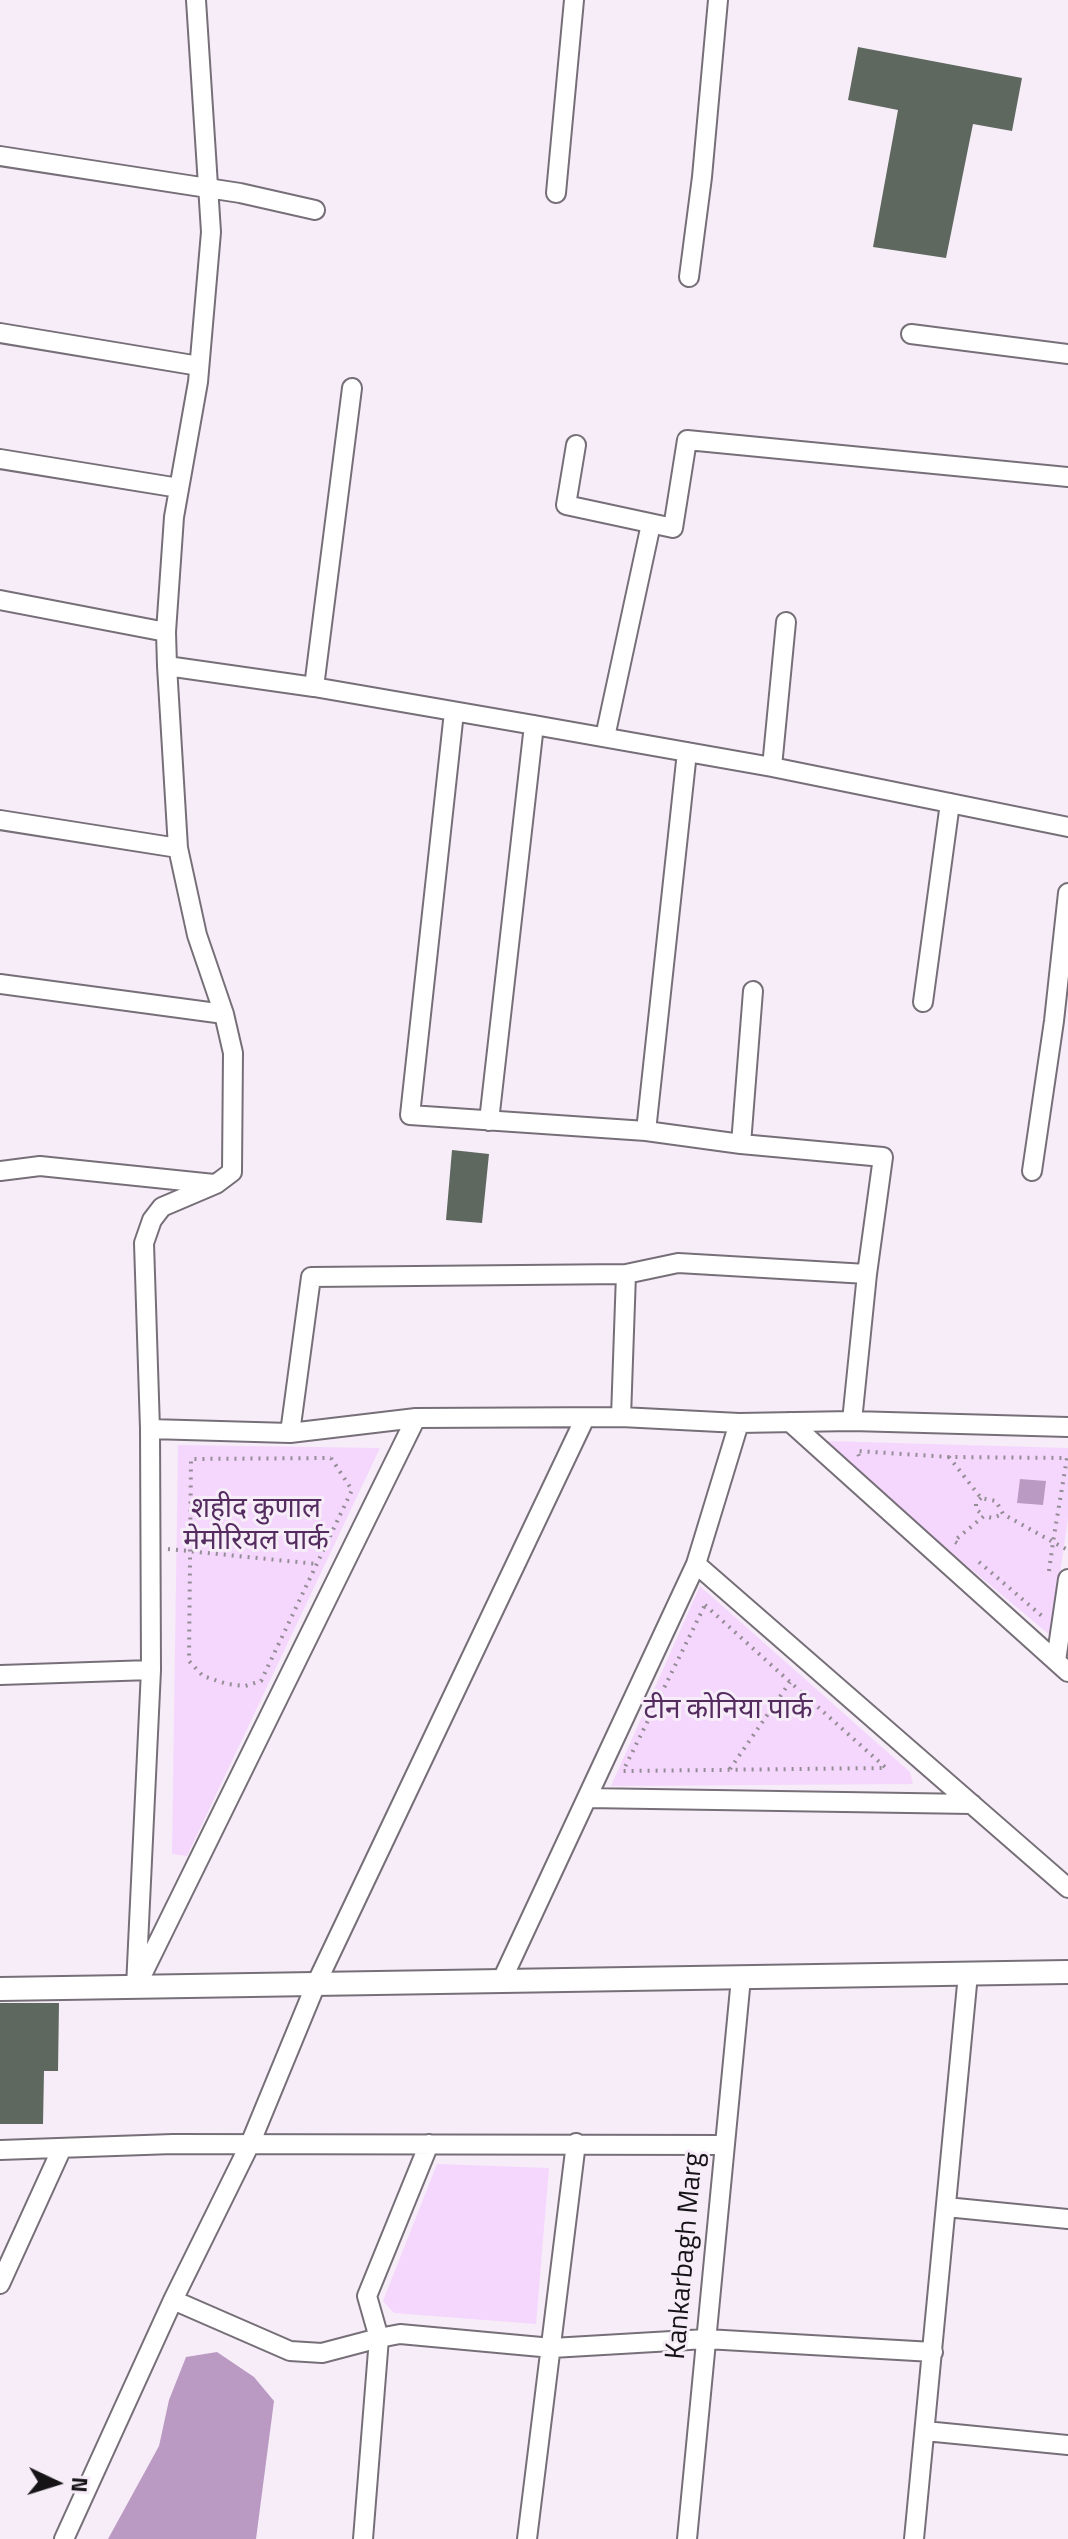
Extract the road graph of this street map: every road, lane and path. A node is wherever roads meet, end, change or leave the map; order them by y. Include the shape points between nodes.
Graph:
1 (196, 0) edge
2 (574, 0) edge
3 (718, 0) edge
4 (0, 156) edge
5 (208, 189) junction
6 (556, 193) dead end
7 (315, 210) dead end
8 (689, 277) dead end
9 (0, 333) edge
10 (911, 334) dead end
11 (1068, 354) edge
12 (199, 366) junction
13 (352, 388) dead end
14 (576, 445) dead end
15 (0, 459) edge
16 (1068, 477) edge
17 (179, 488) junction
18 (651, 524) junction
19 (0, 600) edge
20 (786, 622) dead end
21 (166, 632) junction
22 (167, 666) junction
23 (314, 687) junction
24 (454, 712) junction
25 (534, 725) junction
26 (605, 737) junction
27 (687, 752) junction
28 (772, 767) junction
29 (950, 803) junction
30 (0, 820) edge
31 (1068, 827) edge
32 (178, 848) junction
33 (1068, 893) edge
34 (0, 984) edge
35 (753, 991) dead end
36 (923, 1002) dead end
37 (224, 1014) junction
38 (489, 1121) junction
39 (646, 1131) junction
40 (741, 1144) junction
41 (0, 1171) edge
42 (1032, 1171) dead end
43 (216, 1184) junction
44 (626, 1274) junction
45 (867, 1274) junction
46 (621, 1417) junction
47 (416, 1418) junction
48 (585, 1418) junction
49 (852, 1421) junction
50 (790, 1422) junction
51 (739, 1423) junction
52 (1068, 1427) edge
53 (150, 1429) junction
54 (290, 1433) junction
55 (949, 1457) junction
56 (867, 1463) dead end
57 (981, 1498) junction
58 (1003, 1514) junction
59 (984, 1516) junction
60 (943, 1531) dead end
61 (954, 1541) junction
62 (1053, 1542) junction
63 (150, 1549) junction
64 (190, 1550) junction
65 (1068, 1550) edge
66 (965, 1551) dead end
67 (976, 1560) dead end
68 (317, 1564) junction
69 (696, 1564) junction
70 (1049, 1572) dead end
71 (1068, 1579) edge
72 (1045, 1602) dead end
73 (1062, 1666) edge
74 (151, 1670) junction
75 (0, 1675) edge
76 (790, 1682) junction
77 (729, 1770) junction
78 (587, 1798) junction
79 (972, 1804) junction
80 (1068, 1888) edge
81 (1068, 1972) edge
82 (968, 1974) junction
83 (741, 1978) junction
84 (501, 1982) junction
85 (316, 1984) junction
86 (136, 1987) junction
87 (0, 1989) edge
88 (576, 2143) junction
89 (250, 2144) junction
90 (429, 2144) junction
91 (724, 2145) junction
92 (62, 2148) junction
93 (0, 2150) edge
94 (946, 2207) junction
95 (1068, 2219) edge
96 (0, 2284) edge
97 (173, 2300) junction
98 (379, 2338) junction
99 (706, 2339) junction
100 (552, 2348) junction
101 (933, 2352) junction
102 (925, 2431) junction
103 (1068, 2445) edge
104 (64, 2539) edge
105 (363, 2539) edge
106 (527, 2539) edge
107 (687, 2539) edge
108 (914, 2539) edge

1 - 5 street
2 - 6 street
3 - 8 street
4 - 5 street
5 - 7 street
5 - 12 street via 211,232
9 - 12 street
10 - 11 street
12 - 17 street
13 - 23 street
14 - 18 street via 566,505
15 - 17 street
16 - 18 street via 687,440 673,528
17 - 21 street
18 - 26 street
19 - 21 street
20 - 28 street
21 - 22 street
22 - 23 street
22 - 32 street
23 - 24 street
24 - 25 street
24 - 38 street via 410,1115
25 - 26 street
25 - 38 street
26 - 27 street
27 - 28 street
27 - 39 street
28 - 29 street
29 - 31 street
29 - 36 street
30 - 32 street
32 - 37 street via 197,935
33 - 42 street
34 - 37 street
35 - 40 street
37 - 43 street via 233,1053 232,1172
38 - 39 street
39 - 40 street
40 - 45 street via 883,1157
41 - 43 street via 40,1166
43 - 53 street via 162,1207 144,1243
44 - 45 street via 678,1263
44 - 46 street
44 - 54 street via 311,1277
45 - 49 street
46 - 48 street
46 - 51 street
47 - 48 street
47 - 54 street
47 - 86 street
48 - 85 street
49 - 50 street
49 - 52 street
50 - 51 street
50 - 73 street
51 - 69 street
53 - 54 street
53 - 63 street
55 - 56 path via 857,1451
55 - 57 path
55 - 62 path via 1067,1458
57 - 58 path via 996,1501
57 - 59 path via 976,1509
58 - 59 path
58 - 62 path
59 - 61 path
60 - 61 path
61 - 66 path
62 - 65 path
62 - 70 path
63 - 64 path
63 - 74 street
64 - 68 path
64 - 68 path via 189,1661 203,1676 245,1686 261,1681
64 - 68 path via 191,1459 331,1458 352,1490
67 - 72 path via 1043,1618
69 - 78 street
69 - 79 street
71 - 73 street
74 - 75 street
74 - 86 street
76 - 77 path
76 - 77 path via 886,1768
76 - 77 path via 705,1605 623,1771
78 - 79 street
78 - 84 street
79 - 80 street
81 - 82 street
82 - 83 street
82 - 94 street
83 - 84 street
83 - 91 street, Kankarbagh Marg
84 - 85 street
85 - 86 street
85 - 89 street
86 - 87 street
88 - 90 street
88 - 91 street
88 - 100 street
89 - 90 street
89 - 92 street
89 - 97 street
90 - 98 street via 367,2296
91 - 99 street, Kankarbagh Marg
92 - 93 street
92 - 96 street
94 - 95 street
94 - 101 street
97 - 98 street via 290,2351 322,2353
97 - 104 street
98 - 100 street via 400,2334
98 - 105 street
99 - 100 street
99 - 101 street
99 - 107 street, Kankarbagh Marg
100 - 106 street
101 - 102 street
102 - 103 street
102 - 108 street

